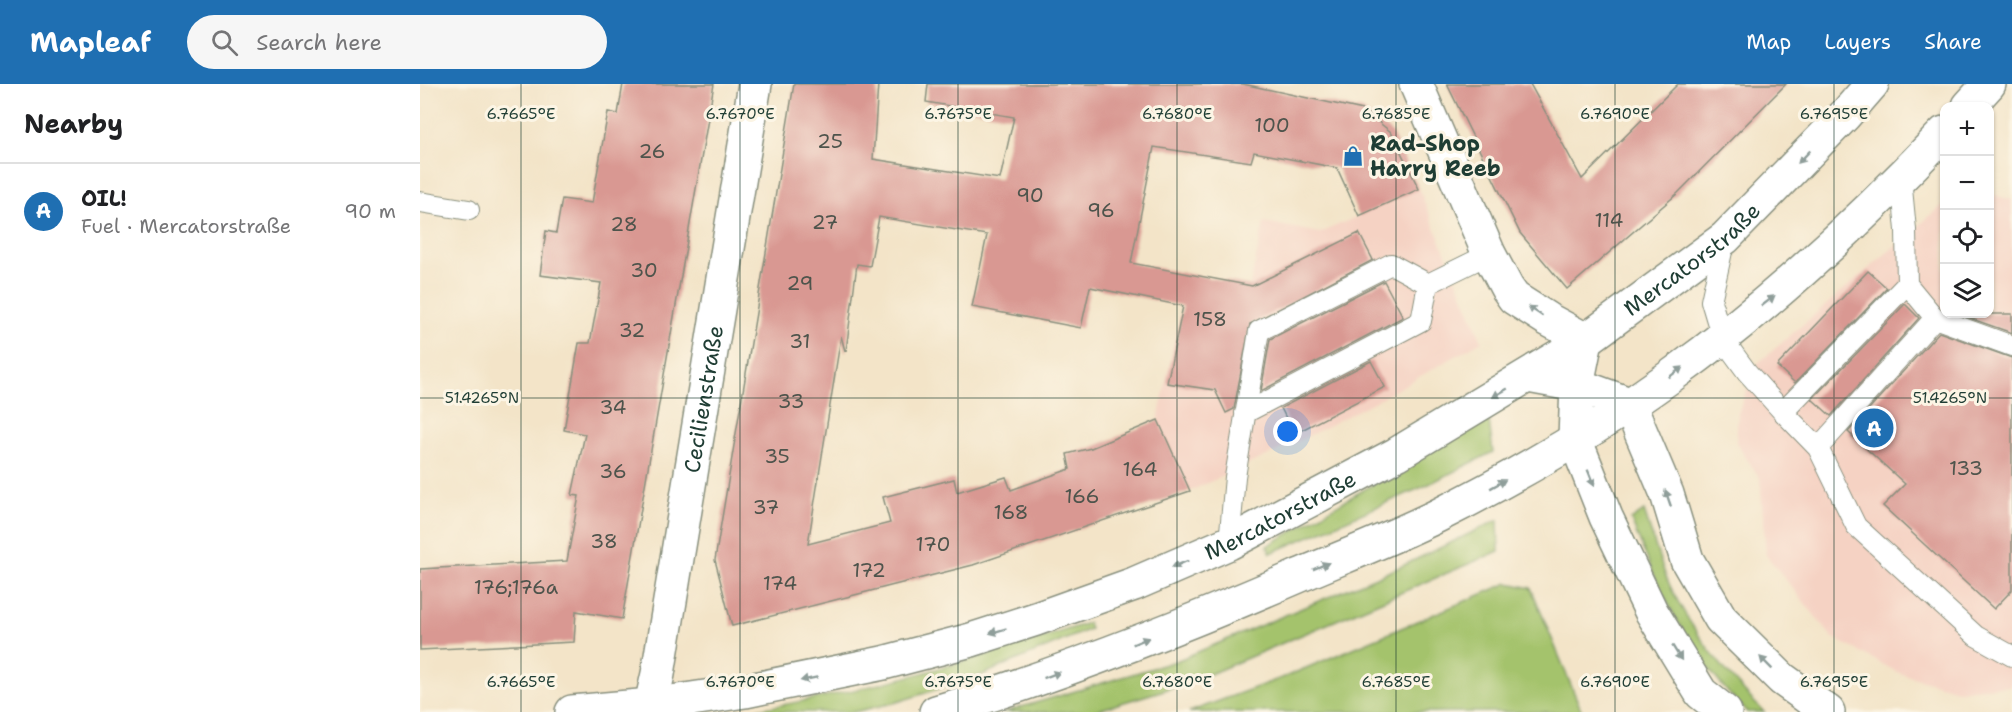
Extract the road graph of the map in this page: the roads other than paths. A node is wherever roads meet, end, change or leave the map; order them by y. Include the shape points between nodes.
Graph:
1 (755, 84) edge
2 (1416, 84) edge
3 (1872, 84) edge
4 (1989, 84) edge
5 (1973, 102) edge
6 (1940, 136) edge
7 (1901, 178) junction
8 (420, 202) edge
9 (469, 210) dead end
10 (1725, 238) junction
11 (1489, 254) junction
12 (1428, 284) junction
13 (1907, 284) junction
14 (1935, 318) junction
15 (1722, 338) junction
16 (1586, 340) junction
17 (2012, 346) edge
18 (1528, 376) junction
19 (1577, 385) junction
20 (1629, 404) junction
21 (1783, 412) junction
22 (1245, 413) junction
23 (1575, 439) junction
24 (1818, 448) junction
25 (1229, 543) junction
26 (2012, 656) edge
27 (647, 709) edge
28 (572, 712) edge
29 (936, 712) edge
30 (1725, 712) edge
31 (1828, 712) edge

1 - 27 main road, Cecilienstraße via 661,657
2 - 11 main road
3 -> 10 main road, Mercatorstraße
4 - 5 main road
6 - 7 main road
7 - 13 lane
15 -> 7 main road via 1778,294
8 - 9 lane
10 - 15 lane via 1711,301
10 - 16 main road, Mercatorstraße
11 - 12 lane
16 -> 11 main road via 1514,298
12 - 22 lane via 1421,321
12 - 22 lane via 1391,264 1259,331
13 - 14 lane
13 - 21 lane
14 - 17 lane
14 - 24 lane
20 -> 15 main road
15 - 21 lane
16 - 18 main road, Mercatorstraße
16 - 19 main road
18 - 19 main road
18 -> 25 main road, Mercatorstraße via 1397,454
19 - 20 main road
19 - 23 main road
20 - 23 main road
31 -> 20 main road via 1782,680 1721,618 1687,560 1667,494
21 - 24 lane
22 - 25 lane
29 -> 23 main road via 1087,663 1219,610 1435,517
23 -> 30 main road via 1606,517 1651,611 1701,693
24 - 26 lane via 1856,526 1976,636
25 -> 27 main road, Mercatorstraße via 1134,584 971,640 803,681
27 - 28 main road, Mercatorstraße

